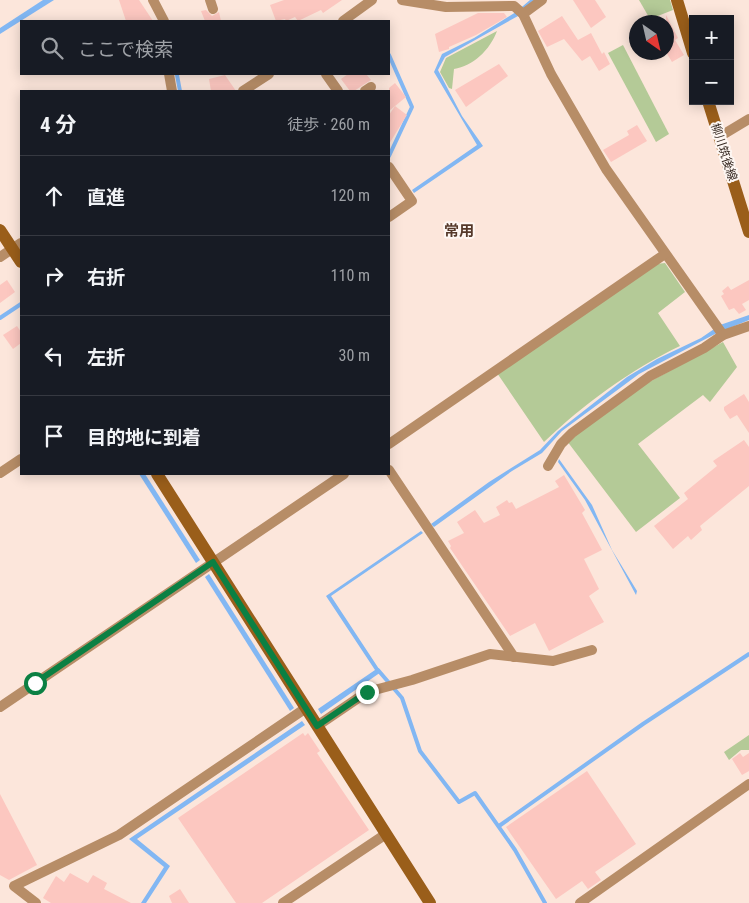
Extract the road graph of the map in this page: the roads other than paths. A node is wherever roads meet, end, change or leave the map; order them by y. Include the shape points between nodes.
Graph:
1 (153, 0) edge
2 (372, 0) edge
3 (402, 0) edge
4 (542, 0) edge
5 (676, 0) edge
6 (523, 14) junction
7 (163, 20) edge
8 (344, 20) edge
9 (689, 41) edge
10 (170, 75) edge
11 (267, 75) edge
12 (327, 75) edge
13 (172, 90) edge
14 (244, 90) edge
15 (337, 90) edge
16 (709, 105) edge
17 (749, 119) edge
18 (719, 137) junction
19 (390, 168) edge
20 (390, 216) edge
21 (0, 230) edge
22 (749, 232) edge
23 (17, 246) edge
24 (665, 254) junction
25 (0, 257) edge
26 (749, 326) edge
27 (723, 335) junction
28 (390, 443) edge
29 (20, 460) edge
30 (548, 466) dead end
31 (390, 471) edge
32 (0, 473) edge
33 (158, 475) edge
34 (343, 475) edge
35 (213, 562) junction
36 (592, 650) dead end
37 (514, 656) junction
38 (0, 707) edge
39 (306, 708) junction
40 (317, 726) junction
41 (749, 784) edge
42 (386, 834) junction
43 (36, 903) edge
44 (283, 903) edge
45 (430, 903) edge
46 (580, 903) edge

1 - 7 street
2 - 8 street
3 - 6 street via 446,6 514,6
4 - 6 street
5 - 9 street
6 - 24 street via 551,74 606,169
10 - 13 street
11 - 14 street
12 - 15 street
16 - 18 street, 柳川筑後線
17 - 18 street
18 - 22 street, 柳川筑後線
19 - 20 street via 412,201
21 - 23 street
23 - 25 street
24 - 27 street
24 - 28 street
26 - 27 street
27 - 30 street via 650,376 602,410 561,444
29 - 32 street
31 - 37 street
33 - 35 street
34 - 35 street
35 - 38 street
35 - 39 street
36 - 37 street via 553,661
37 - 40 street via 490,654 367,692
39 - 40 street
39 - 43 street via 119,835 14,886
40 - 42 street
41 - 46 street
42 - 44 street
42 - 45 street

